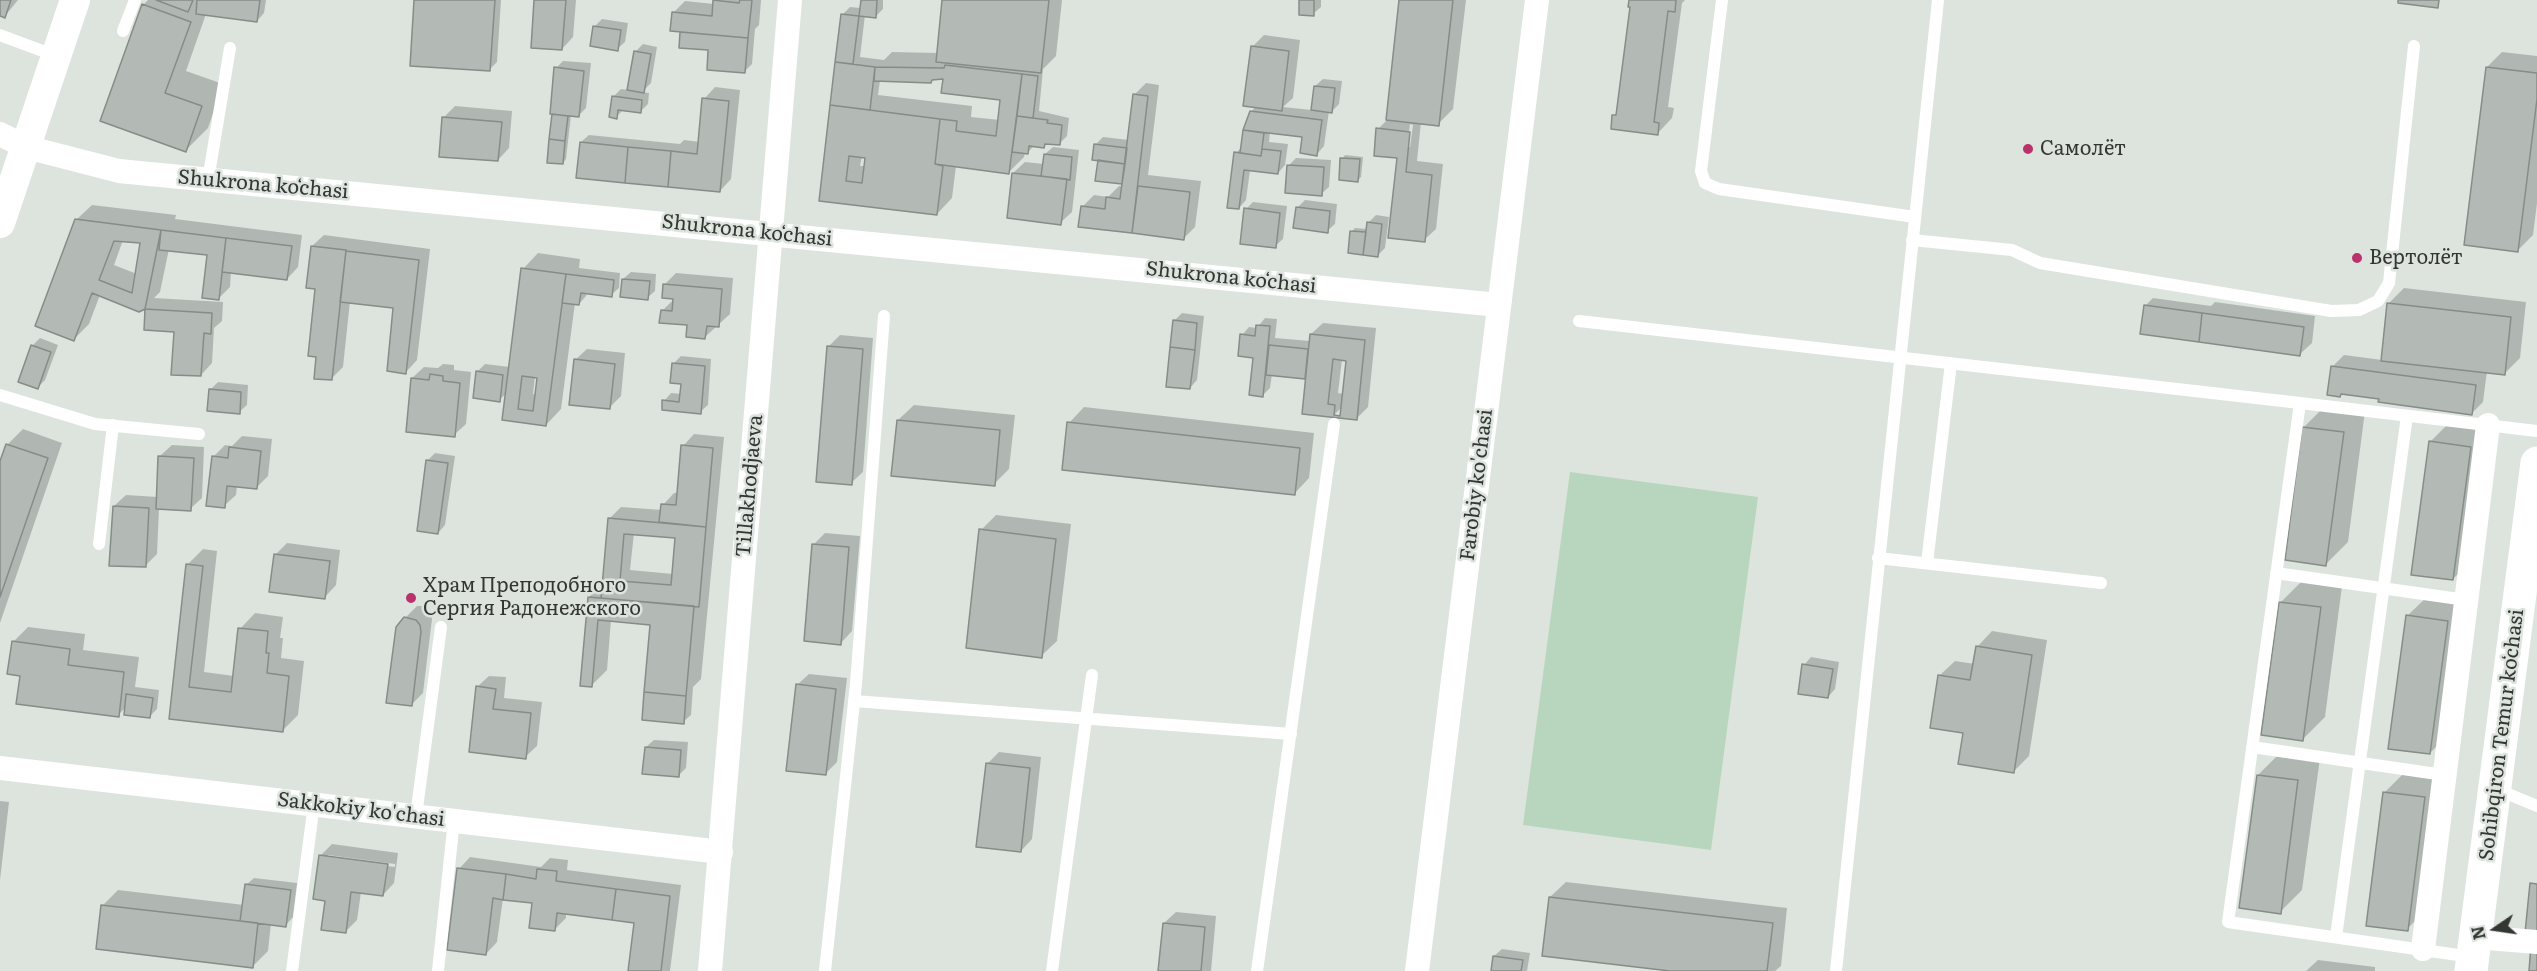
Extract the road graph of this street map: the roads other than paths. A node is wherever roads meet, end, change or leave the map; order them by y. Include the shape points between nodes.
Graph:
1 (75, 0) edge
2 (135, 0) edge
3 (790, 0) edge
4 (1537, 0) edge
5 (1722, 0) edge
6 (1938, 0) edge
7 (123, 31) dead end
8 (0, 35) edge
9 (2414, 46) dead end
10 (230, 48) dead end
11 (56, 56) junction
12 (13, 140) edge
13 (208, 180) junction
14 (1915, 217) junction
15 (0, 223) edge
16 (771, 234) junction
17 (1912, 240) junction
18 (1499, 304) junction
19 (884, 316) dead end
20 (1579, 321) dead end
21 (1900, 357) junction
22 (1951, 363) junction
23 (0, 395) edge
24 (2300, 403) junction
25 (2407, 416) junction
26 (1334, 424) dead end
27 (113, 425) junction
28 (2488, 425) junction
29 (2537, 431) edge
30 (200, 434) dead end
31 (2537, 463) edge
32 (99, 544) dead end
33 (1878, 558) junction
34 (1927, 563) junction
35 (2276, 573) junction
36 (2101, 583) dead end
37 (2383, 588) junction
38 (2529, 590) edge
39 (2466, 600) junction
40 (441, 627) dead end
41 (1092, 675) dead end
42 (854, 701) junction
43 (1087, 719) junction
44 (1290, 734) junction
45 (2252, 747) junction
46 (2359, 763) junction
47 (0, 768) edge
48 (2444, 775) junction
49 (2494, 788) junction
50 (314, 804) junction
51 (2537, 806) edge
52 (416, 816) junction
53 (454, 820) junction
54 (721, 852) junction
55 (2336, 937) junction
56 (2537, 942) edge
57 (2423, 950) junction
58 (2473, 955) edge
59 (292, 971) edge
60 (438, 971) edge
61 (710, 971) edge
62 (825, 971) edge
63 (1052, 971) edge
64 (1257, 971) edge
65 (1417, 971) edge
66 (1836, 971) edge

1 - 11 street
2 - 7 lane
3 - 16 street, Tillakhodjaeva
4 - 18 street, Farobiy ko'chasi
5 - 14 lane via 1701,171 1705,183 1719,189
6 - 14 lane
8 - 11 lane
9 - 17 lane via 2389,283 2378,301 2359,310 2331,311 2040,263 2012,250
10 - 13 lane
11 - 12 street
12 - 13 street, Shukrona koʻchasi via 119,171
12 - 15 street
13 - 16 street, Shukrona koʻchasi
14 - 17 lane
16 - 18 street, Shukrona koʻchasi
16 - 54 street, Tillakhodjaeva
17 - 21 lane
18 - 65 street, Farobiy ko'chasi
19 - 42 lane
20 - 21 lane
21 - 22 lane
21 - 33 lane
22 - 24 lane
22 - 34 lane
23 - 27 lane via 95,424
24 - 25 lane
24 - 35 lane
25 - 28 lane
25 - 37 lane
26 - 44 lane
27 - 30 lane
27 - 32 lane
28 - 29 lane
28 - 39 street
31 - 38 main road, Sohibqiron Temur koʻchasi
33 - 34 lane
33 - 66 lane
34 - 36 lane
35 - 37 lane
35 - 45 lane
37 - 39 lane
37 - 46 lane
38 - 49 main road, Sohibqiron Temur koʻchasi
39 - 48 street
40 - 52 lane
41 - 43 lane
42 - 43 lane
42 - 62 lane
43 - 44 lane
43 - 63 lane
44 - 64 lane
45 - 46 lane
45 - 55 lane via 2228,922
46 - 48 lane
46 - 55 lane
47 - 50 street, Sakkokiy ko'chasi
48 - 57 street
49 - 51 lane
49 - 58 main road, Sohibqiron Temur koʻchasi
50 - 52 street, Sakkokiy ko'chasi
50 - 59 lane
52 - 53 street, Sakkokiy ko'chasi
53 - 54 street, Sakkokiy ko'chasi
53 - 60 lane
54 - 61 street, Tillakhodjaeva
55 - 57 lane
56 - 58 street
57 - 58 lane

